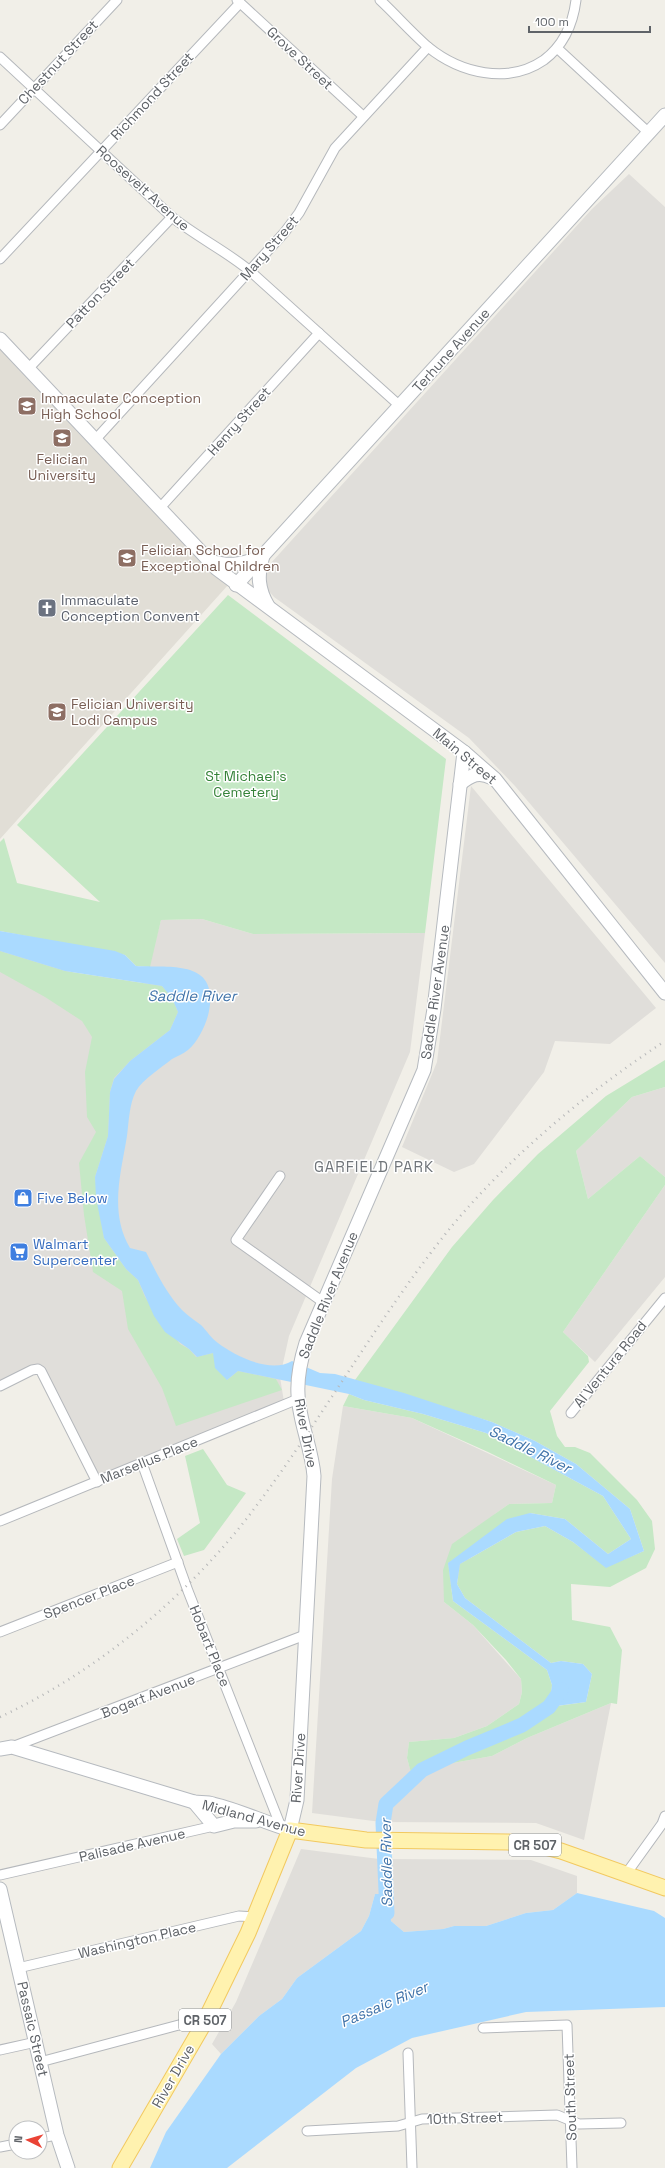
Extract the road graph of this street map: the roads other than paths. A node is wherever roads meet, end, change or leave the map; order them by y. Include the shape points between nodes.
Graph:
1 (117, 0) edge
2 (380, 0) edge
3 (576, 0) edge
4 (239, 1) edge
5 (428, 47) junction
6 (557, 48) junction
7 (0, 57) edge
8 (34, 88) junction
9 (665, 115) edge
10 (363, 116) junction
11 (0, 124) edge
12 (656, 129) edge
13 (101, 150) junction
14 (172, 217) junction
15 (0, 259) edge
16 (250, 271) junction
17 (319, 334) junction
18 (0, 339) edge
19 (28, 370) junction
20 (400, 406) junction
21 (95, 440) junction
22 (159, 509) junction
23 (264, 555) junction
24 (208, 561) junction
25 (236, 585) junction
26 (270, 609) junction
27 (464, 752) junction
28 (495, 779) junction
29 (460, 784) junction
30 (665, 992) edge
31 (280, 1176) dead end
32 (665, 1298) edge
33 (323, 1302) junction
34 (299, 1376) joint
35 (0, 1386) edge
36 (298, 1396) junction
37 (571, 1413) dead end
38 (142, 1463) junction
39 (96, 1482) junction
40 (0, 1521) edge
41 (178, 1562) junction
42 (0, 1632) edge
43 (305, 1636) junction
44 (219, 1669) junction
45 (6, 1748) edge
46 (194, 1802) junction
47 (665, 1816) edge
48 (263, 1822) junction
49 (214, 1826) junction
50 (285, 1828) junction
51 (626, 1874) junction
52 (0, 1875) edge
53 (665, 1888) edge
54 (0, 1889) edge
55 (255, 1917) junction
56 (18, 1968) junction
57 (203, 2025) junction
58 (483, 2028) dead end
59 (36, 2042) junction
60 (0, 2050) edge
61 (408, 2053) dead end
62 (40, 2062) junction
63 (570, 2120) junction
64 (411, 2122) junction
65 (621, 2123) dead end
66 (307, 2131) dead end
67 (57, 2135) junction
68 (48, 2137) edge
69 (68, 2168) edge
70 (120, 2168) edge
71 (412, 2168) edge
72 (572, 2168) edge

1 - 8 street, Chestnut Street
2 - 5 street
3 - 6 street via 569,29
4 - 10 street, Grove Street
4 - 13 street, Richmond Street
5 - 6 street via 468,69 495,74 526,69 539,63
5 - 10 street, Mary Street
6 - 12 street
7 - 8 street, Roosevelt Avenue
8 - 11 street, Chestnut Street
8 - 13 street, Roosevelt Avenue
9 - 12 street, Terhune Avenue
10 - 16 street, Mary Street via 335,148 299,213
12 - 20 street, Terhune Avenue
13 - 14 street, Roosevelt Avenue
13 - 15 street, Richmond Street
14 - 16 street, Roosevelt Avenue via 232,256
14 - 19 street, Patton Street
16 - 17 street, Roosevelt Avenue
16 - 21 street, Mary Street
17 - 20 street, Roosevelt Avenue
17 - 22 street, Henry Street
18 - 19 street, Main Street
19 - 21 street, Main Street
20 - 23 street, Terhune Avenue
21 - 22 street, Main Street
22 - 24 street, Main Street
23 - 24 street via 247,564
23 - 25 street, Terhune Avenue
23 - 26 street via 259,584
24 - 25 street, Main Street
25 - 26 street, Main Street
26 - 27 street, Main Street
27 - 28 street, Main Street
27 - 29 street, Saddle River Avenue
28 - 29 street via 483,774 473,774
28 - 30 street, Main Street
29 - 33 street, Saddle River Avenue via 434,1014 424,1070
31 - 33 street via 236,1240
32 - 37 street, Al Ventura Road
33 - 34 street, Saddle River Avenue via 302,1356
34 - 36 street, River Drive
35 - 39 street via 38,1369
36 - 38 street, Marsellus Place
36 - 43 street, River Drive via 304,1432 312,1454 314,1476
38 - 39 street, Marsellus Place
38 - 41 street, Hobart Place
39 - 40 street, Marsellus Place
41 - 42 street, Spencer Place
41 - 44 street, Hobart Place
43 - 44 street, Bogart Avenue
43 - 50 street, River Drive via 297,1800
44 - 45 street, Bogart Avenue
44 - 50 street, Hobart Place
45 - 46 street, Midland Avenue
46 - 48 street, Midland Avenue via 238,1810
46 - 49 street, Midland Avenue
47 - 51 street
48 - 49 street, Palisade Avenue via 234,1821
48 - 50 street, Midland Avenue
49 - 52 street, Palisade Avenue
50 - 51 main road, Midland Avenue / CR 507 via 398,1842 524,1843 561,1851
50 - 55 main road, River Drive / CR 507
51 - 53 main road, Midland Avenue / CR 507
54 - 56 street, Passaic Street
55 - 56 street, Washington Place via 239,1916
55 - 57 main road, River Drive / CR 507
56 - 59 street, Passaic Street
57 - 62 street via 190,2022
57 - 70 main road, River Drive / CR 507
58 - 63 street, South Street via 567,2025
59 - 60 street
59 - 62 street, Passaic Street
61 - 64 street
62 - 67 street, Passaic Street
63 - 64 street, 10th Street via 557,2115 422,2119
63 - 65 street, 10th Street via 579,2124
63 - 72 street, South Street
64 - 66 street, 10th Street via 398,2126
64 - 71 street
67 - 68 street
67 - 69 street, Passaic Street

